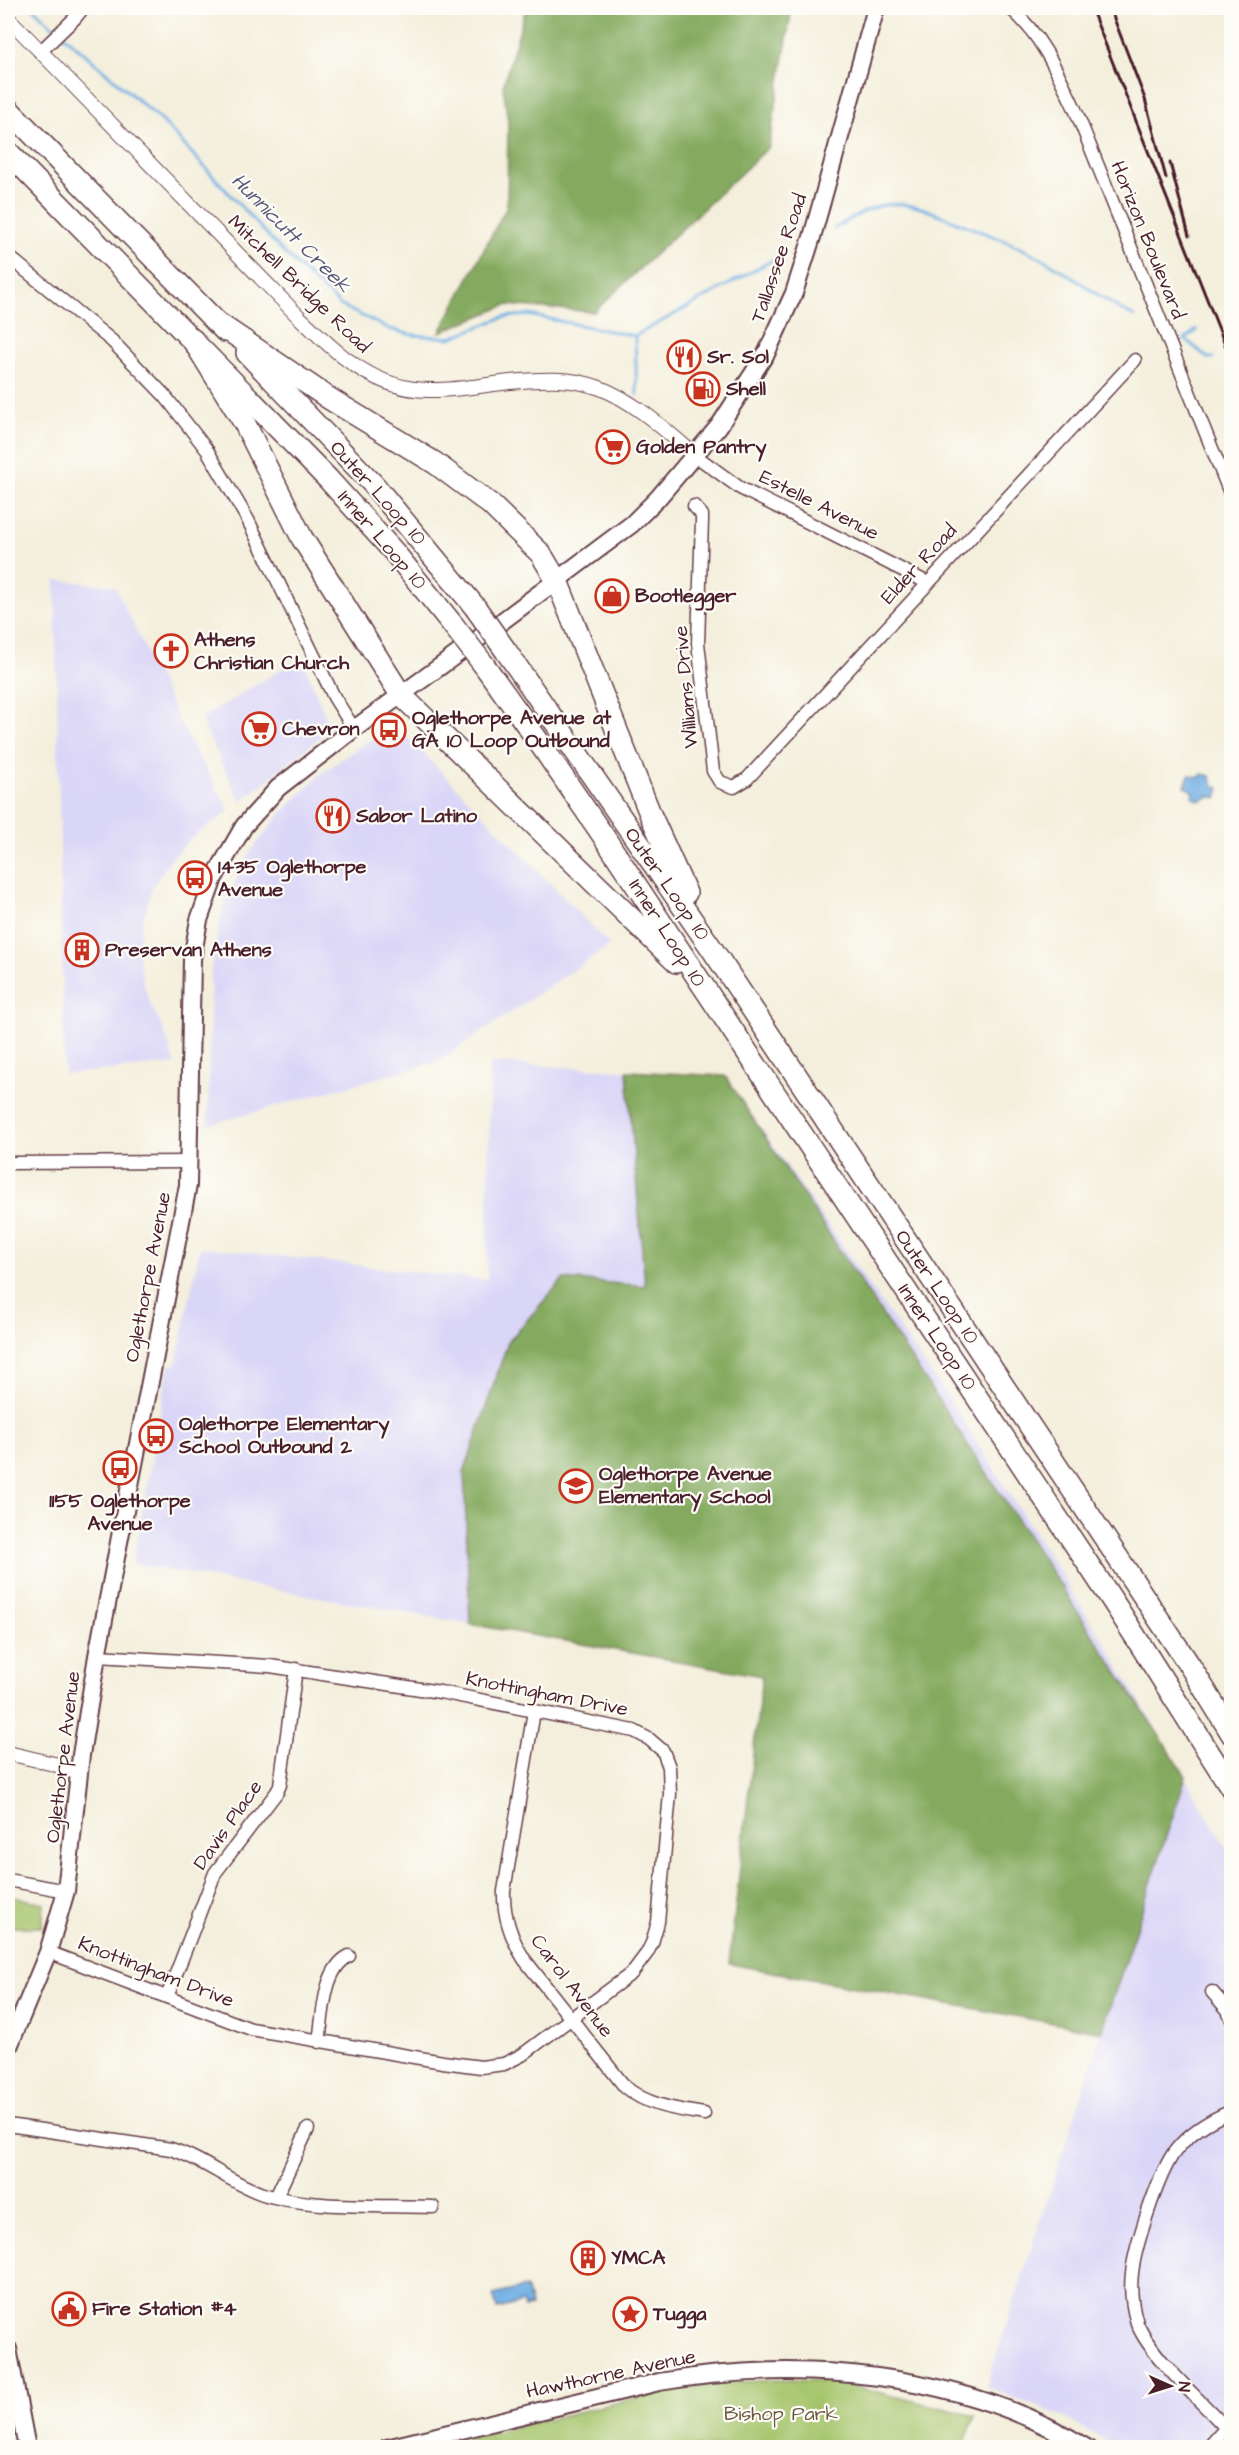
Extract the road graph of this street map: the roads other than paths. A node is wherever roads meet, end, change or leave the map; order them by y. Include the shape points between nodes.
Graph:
1 (83, 8) edge
2 (876, 8) edge
3 (1010, 8) edge
4 (8, 18) edge
5 (44, 47) junction
6 (8, 109) edge
7 (8, 152) edge
8 (8, 256) edge
9 (216, 322) junction
10 (193, 340) junction
11 (1135, 360) dead end
12 (696, 456) junction
13 (1232, 498) edge
14 (694, 506) dead end
15 (557, 581) junction
16 (928, 583) junction
17 (494, 628) joint
18 (401, 695) junction
19 (354, 729) junction
20 (729, 787) joint
21 (711, 946) junction
22 (704, 989) junction
23 (189, 1162) junction
24 (8, 1163) edge
25 (97, 1656) junction
26 (296, 1669) junction
27 (534, 1711) junction
28 (1232, 1734) edge
29 (8, 1753) edge
30 (78, 1773) junction
31 (1232, 1789) edge
32 (8, 1880) edge
33 (66, 1891) junction
34 (48, 1952) junction
35 (349, 1956) dead end
36 (1212, 1992) dead end
37 (167, 1997) junction
38 (570, 2018) junction
39 (1232, 2020) edge
40 (319, 2042) junction
41 (8, 2049) edge
42 (1232, 2111) edge
43 (704, 2114) dead end
44 (8, 2125) edge
45 (308, 2129) dead end
46 (276, 2197) junction
47 (434, 2207) dead end
48 (8, 2349) edge
49 (1228, 2424) edge
50 (27, 2448) edge
51 (387, 2448) edge
52 (1087, 2448) edge
53 (1208, 2448) edge

1 - 5 street
2 - 12 main road, Tallassee Road via 794,293 751,380
3 - 13 street, Horizon Boulevard via 1048,54 1075,109
4 - 5 street, Mitchell Bridge Road
5 - 12 street, Mitchell Bridge Road via 298,316 362,371 408,389 541,379 578,382 622,398
6 - 9 highway, Outer Loop 10
7 - 10 highway, Inner Loop 10
8 - 19 street via 112,340 165,396 207,450 236,497 334,697
9 - 15 highway via 490,504 541,554
9 - 21 highway, Outer Loop 10, bridge via 373,484 475,607
10 - 18 highway via 245,424 302,538
10 - 22 highway, Inner Loop 10, bridge via 367,520 453,625 534,735
11 - 16 street, Elder Road
12 - 15 main road, Tallassee Road via 632,524
12 - 16 street, Estelle Avenue via 740,488
14 - 20 street, Williams Drive via 702,516 698,643 711,760 716,777
15 - 17 main road, Tallassee Road
15 - 21 highway via 651,816
16 - 20 street, Elder Road via 747,779
17 - 18 main road, Oglethorpe Avenue
18 - 19 main road, Oglethorpe Avenue
18 - 22 highway
19 - 23 main road, Oglethorpe Avenue via 295,773 260,806 233,842 214,878 199,920 192,959
21 - 28 highway, Outer Loop 10
22 - 31 highway, Inner Loop 10 via 1114,1603
23 - 24 street
23 - 25 main road, Oglethorpe Avenue via 182,1220
25 - 26 street, Knottingham Drive
25 - 30 main road, Oglethorpe Avenue
26 - 27 street, Knottingham Drive
26 - 37 street, Davis Place via 280,1785 215,1873
27 - 38 street, Carol Avenue via 505,1878 504,1913 524,1959
27 - 38 street, Knottingham Drive via 634,1731 663,1751 669,1767 658,1922 652,1943 632,1973
29 - 30 street
30 - 33 main road, Oglethorpe Avenue
32 - 33 street
33 - 34 main road, Oglethorpe Avenue
34 - 37 street, Knottingham Drive
34 - 41 main road, Oglethorpe Avenue
35 - 40 street via 338,1963 331,1979
36 - 39 street
37 - 40 street, Knottingham Drive via 251,2029
38 - 40 street, Knottingham Drive via 522,2055 494,2066
38 - 43 street, Carol Avenue via 625,2087 641,2099
42 - 49 street via 1194,2131 1167,2162 1133,2261 1131,2282 1134,2309 1144,2337
44 - 46 street via 171,2149
45 - 46 street
46 - 47 street via 299,2202
48 - 50 main road
49 - 53 street
51 - 52 main road, Hawthorne Avenue via 659,2382 704,2374 775,2370 852,2373 957,2394 1038,2422

